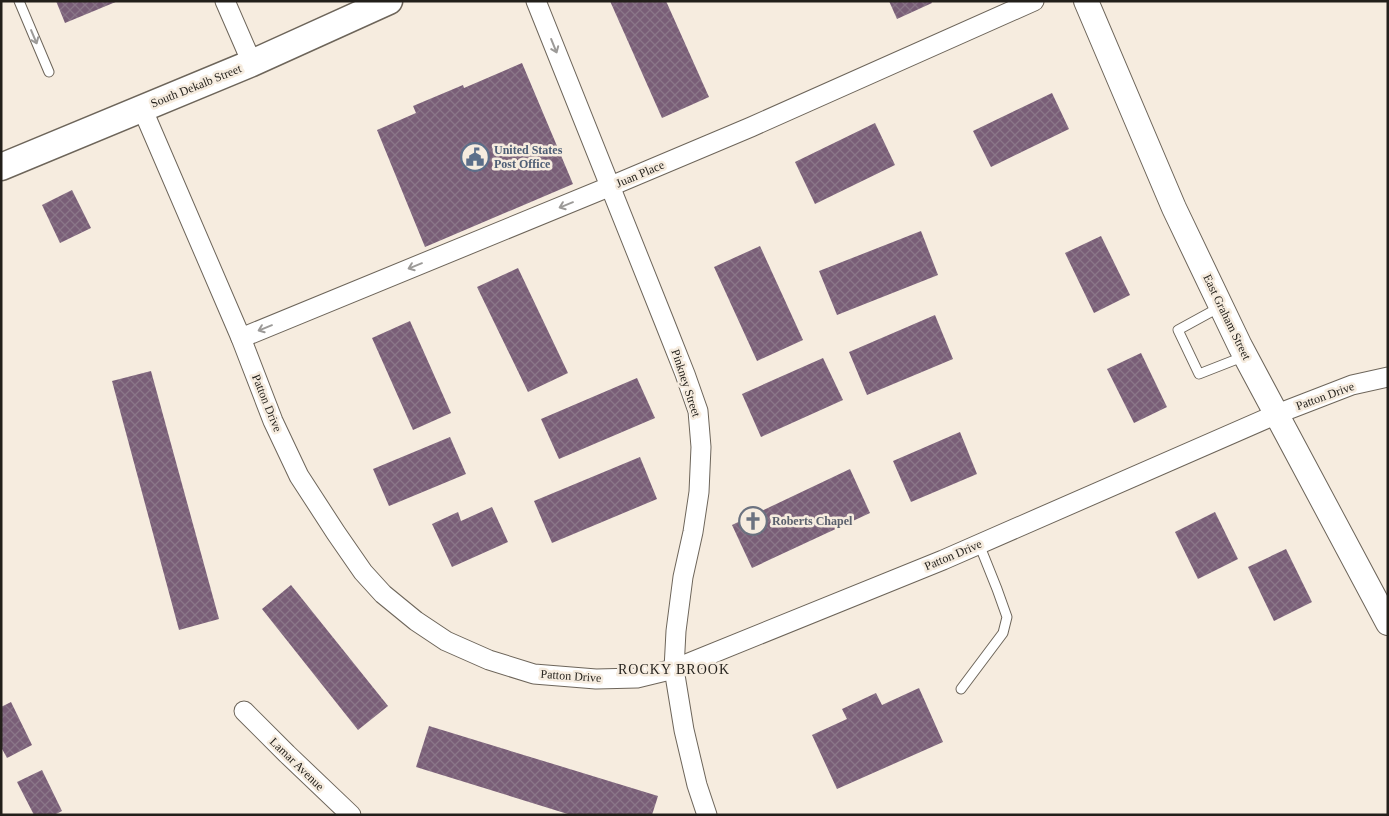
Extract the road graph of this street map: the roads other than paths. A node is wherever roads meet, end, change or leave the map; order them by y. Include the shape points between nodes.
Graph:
1 (19, 1) edge
2 (225, 1) edge
3 (389, 1) edge
4 (536, 1) edge
5 (1034, 1) edge
6 (1086, 1) edge
7 (252, 63) junction
8 (49, 72) dead end
9 (142, 108) junction
10 (1, 167) edge
11 (611, 186) junction
12 (1221, 306) junction
13 (241, 338) junction
14 (1245, 356) junction
15 (1388, 377) edge
16 (1277, 414) junction
17 (979, 544) junction
18 (1388, 622) edge
19 (674, 669) junction
20 (961, 690) dead end
21 (244, 711) dead end
22 (351, 815) edge
23 (707, 815) edge

1 -> 8 lane
2 - 7 street
3 - 7 main road, South Dekalb Street
4 -> 11 street, Pinkney Street
5 - 11 street, Juan Place
6 - 12 street, East Graham Street via 1174,208
7 - 9 main road, South Dekalb Street
9 - 10 main road, South Dekalb Street
9 - 13 street, Patton Drive
11 -> 13 street, Juan Place
11 - 19 street, Pinkney Street via 698,411 701,447 699,492 683,577
12 - 14 street, East Graham Street
12 - 14 lane via 1178,330 1186,348 1199,374
13 - 19 street, Patton Drive via 273,421 299,476 363,572 383,594 416,621 446,641 489,660 534,674 596,679 637,678
14 - 16 street, East Graham Street
15 - 16 street, Patton Drive via 1352,385
16 - 17 street, Patton Drive
16 - 18 street, East Graham Street
17 - 19 street, Patton Drive
17 - 20 lane via 1007,617 1003,633
19 - 23 street, Pinkney Street via 684,730
21 - 22 street, Lamar Avenue

